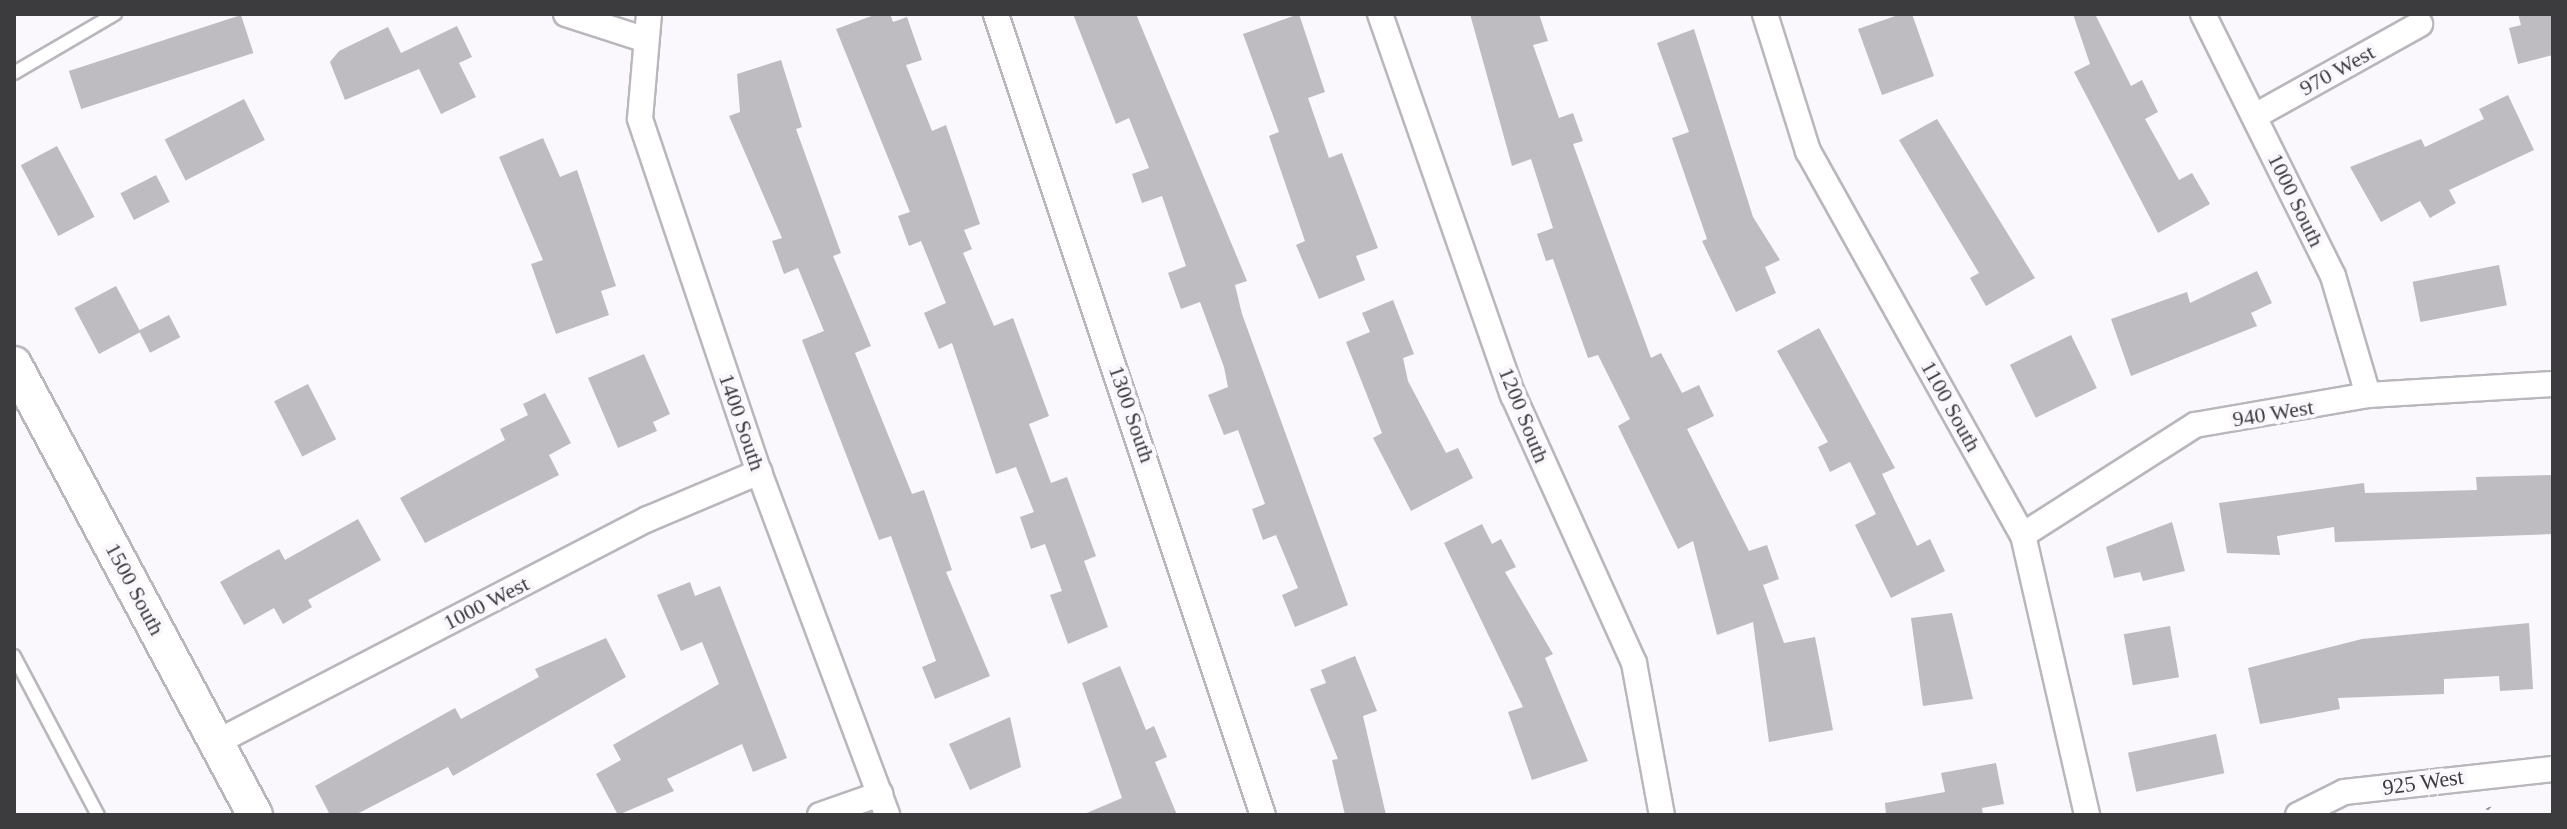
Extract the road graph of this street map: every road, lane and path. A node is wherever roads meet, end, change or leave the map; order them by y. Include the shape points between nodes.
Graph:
1 (115, 14) edge
2 (566, 14) edge
3 (996, 14) edge
4 (1380, 14) edge
5 (1765, 14) edge
6 (2203, 14) edge
7 (2420, 24) dead end
8 (647, 25) edge
9 (14, 73) edge
10 (2255, 116) junction
11 (14, 364) edge
12 (2553, 384) edge
13 (2368, 395) junction
14 (759, 472) junction
15 (2023, 535) junction
16 (14, 656) edge
17 (217, 742) junction
18 (2553, 769) edge
19 (884, 804) edge
20 (2488, 807) dead end
21 (98, 815) edge
22 (255, 815) edge
23 (820, 815) edge
24 (1263, 815) edge
25 (1662, 815) edge
26 (2087, 815) edge
27 (2298, 815) edge
28 (2493, 815) edge

1 - 9 lane
2 - 8 street
3 - 24 street, 1300 South
4 - 25 street, 1200 South via 1513,395 1634,663
5 - 15 street, 1100 South via 1808,151
6 - 10 street, 1000 South
7 - 10 street, 970 West
8 - 14 street, 1400 South via 640,119
10 - 13 street, 1000 South via 2333,276
11 - 17 street, 1500 South
12 - 13 street, 940 West
13 - 15 street, 940 West via 2195,425
14 - 17 street, 1000 West via 648,519
14 - 19 street, 1400 South
15 - 26 street, 1100 South
16 - 21 lane
17 - 22 street, 1500 South
18 - 27 street, 925 West via 2344,792
19 - 23 street
20 - 28 path

